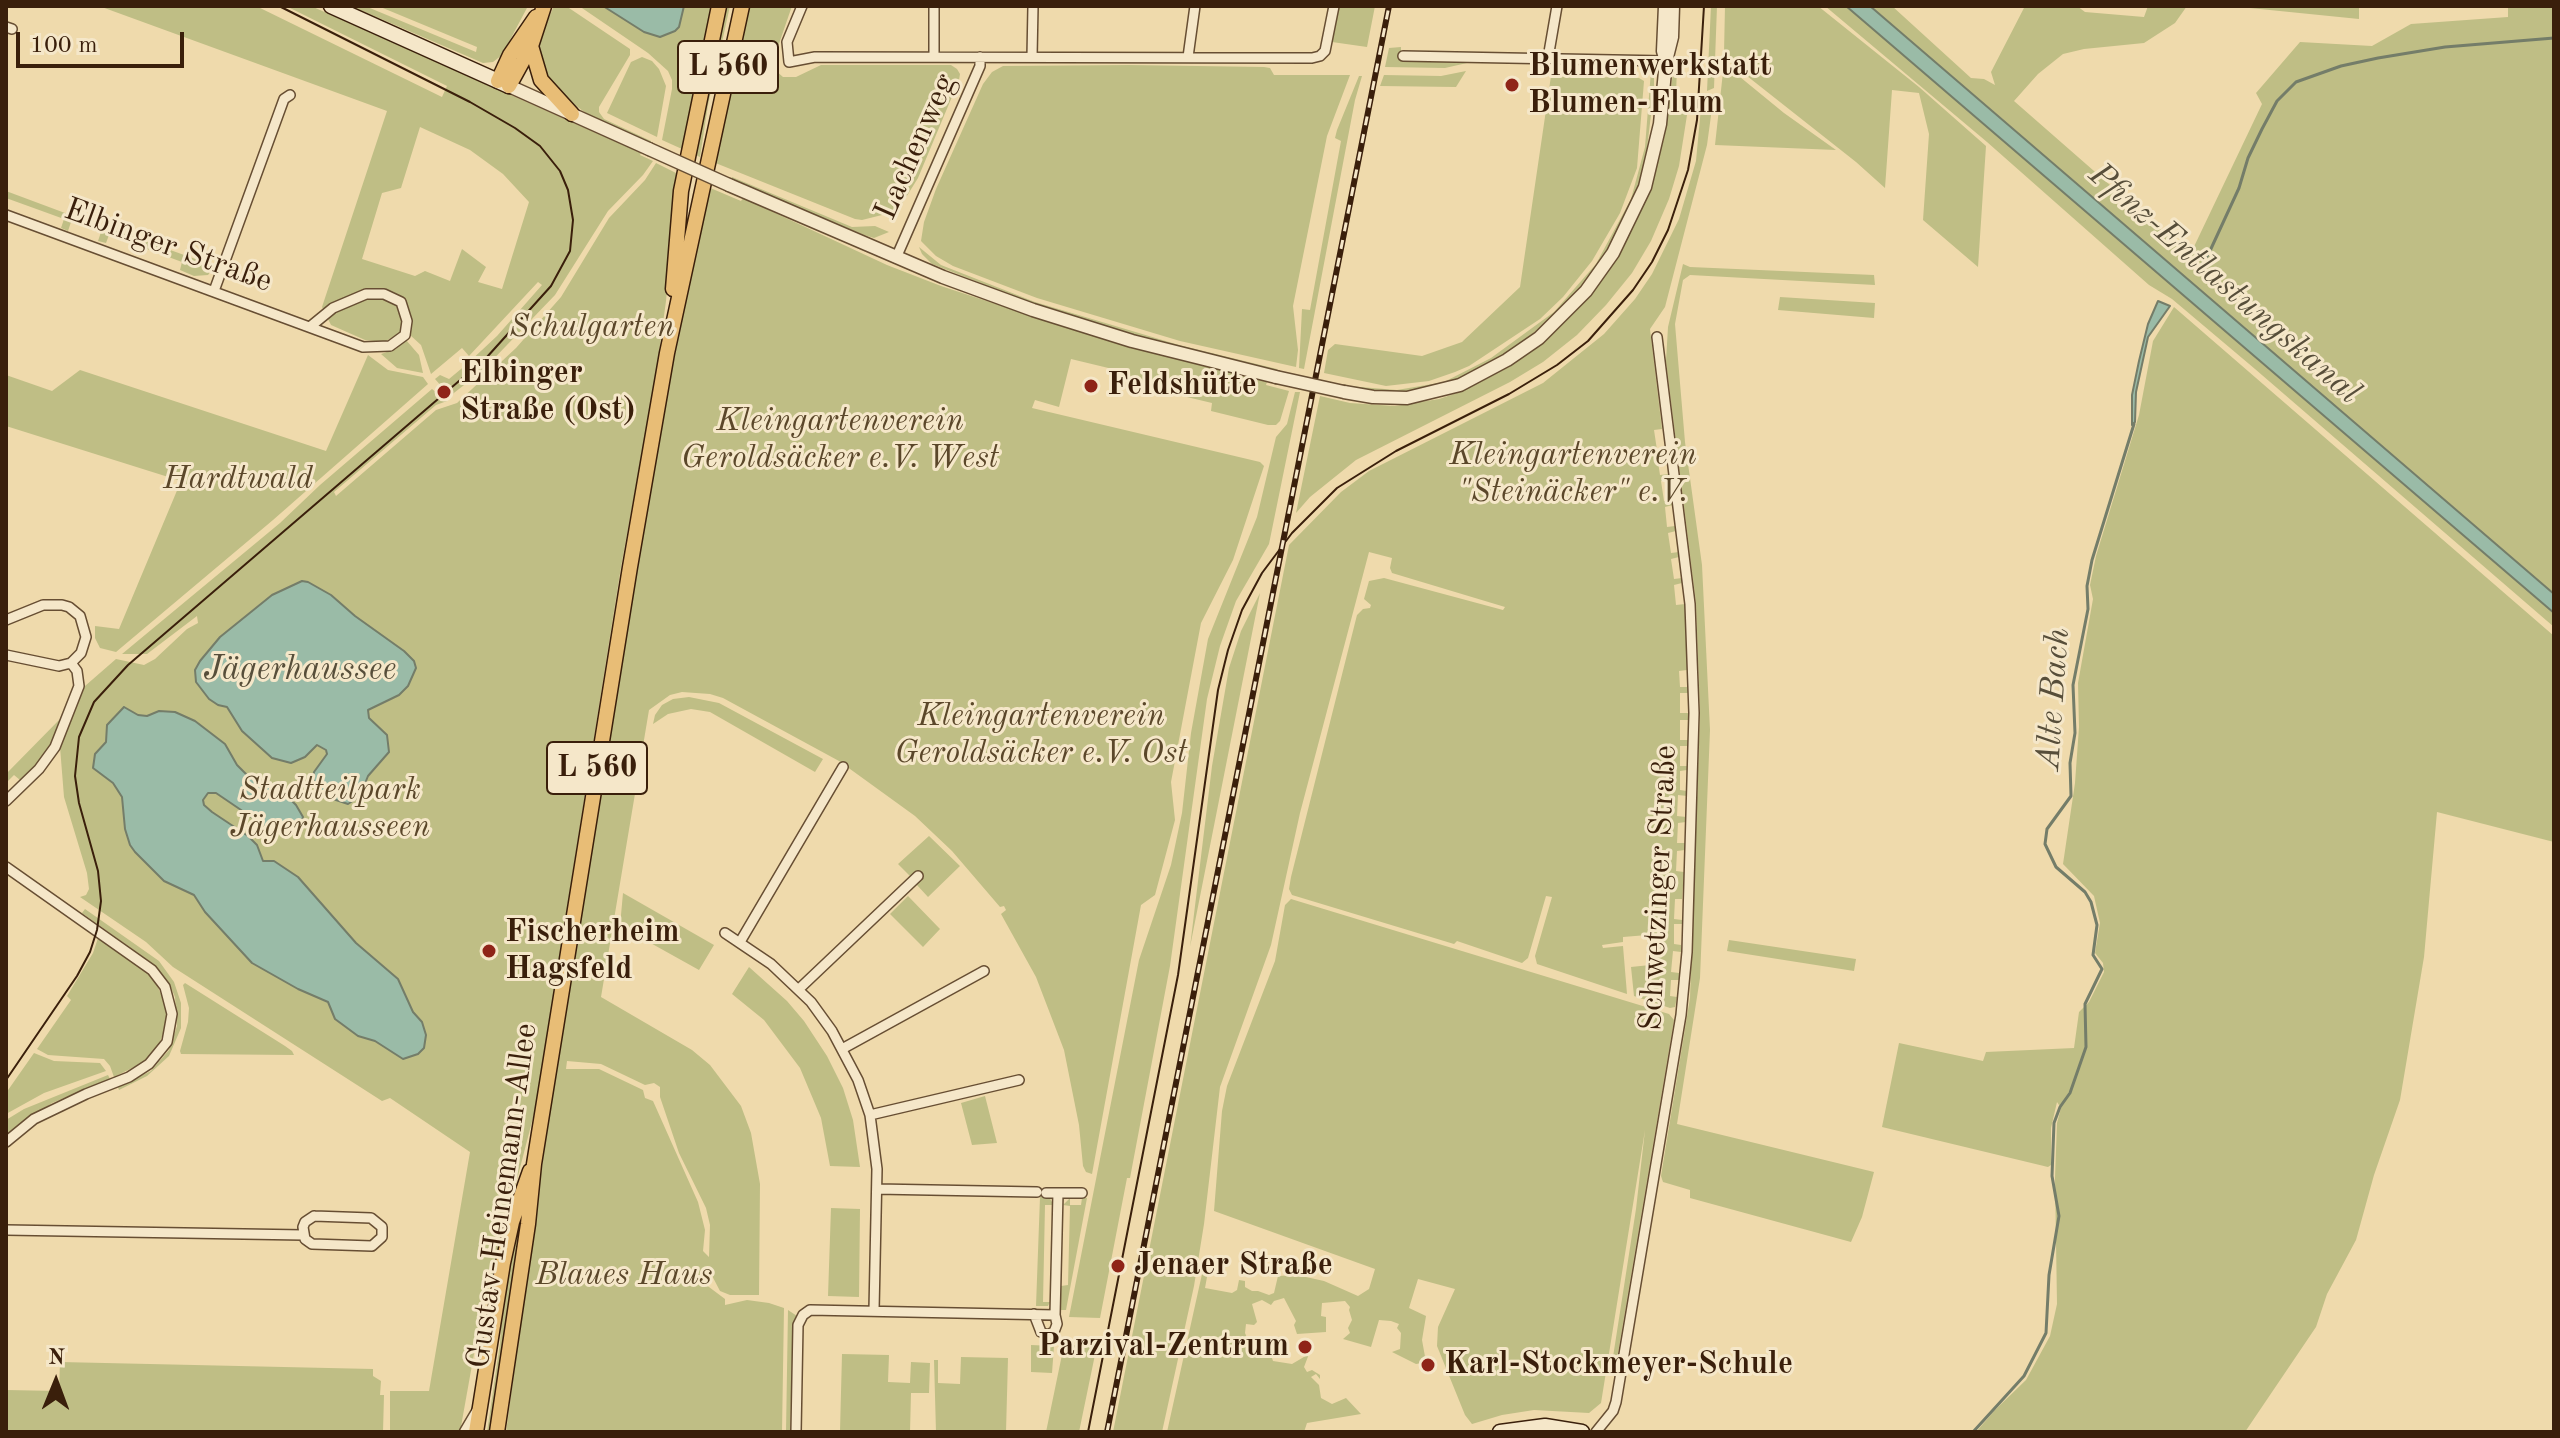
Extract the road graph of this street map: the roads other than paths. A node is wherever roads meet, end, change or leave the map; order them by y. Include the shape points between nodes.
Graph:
1 (331, 6) edge
2 (719, 6) edge
3 (742, 6) edge
4 (802, 6) edge
5 (934, 6) edge
6 (1033, 6) edge
7 (1195, 6) edge
8 (1334, 6) edge
9 (1557, 6) edge
10 (1665, 6) edge
11 (1673, 6) edge
12 (542, 8) edge
13 (531, 46) junction
14 (1403, 56) dead end
15 (934, 57) junction
16 (980, 57) junction
17 (1032, 57) junction
18 (1188, 57) junction
19 (1548, 58) junction
20 (1666, 61) junction
21 (503, 84) junction
22 (290, 95) dead end
23 (572, 114) junction
24 (6, 215) edge
25 (896, 258) junction
26 (214, 291) junction
27 (311, 326) junction
28 (1657, 337) dead end
29 (667, 353) junction
30 (6, 620) edge
31 (6, 655) edge
32 (71, 663) junction
33 (843, 767) dead end
34 (6, 801) edge
35 (6, 867) edge
36 (918, 876) dead end
37 (725, 933) dead end
38 (740, 942) junction
39 (984, 971) dead end
40 (799, 989) junction
41 (842, 1049) junction
42 (1019, 1080) dead end
43 (870, 1115) junction
44 (6, 1142) edge
45 (534, 1164) junction
46 (877, 1189) junction
47 (1058, 1193) junction
48 (1082, 1193) dead end
49 (6, 1230) edge
50 (303, 1235) junction
51 (874, 1310) junction
52 (1034, 1314) junction
53 (1055, 1315) junction
54 (479, 1410) junction
55 (466, 1432) edge
56 (476, 1432) edge
57 (497, 1432) edge
58 (796, 1432) edge
59 (1500, 1432) edge
60 (1582, 1432) edge
61 (1596, 1432) edge

1 - 21 main road
2 - 29 main road, Gustav-Heinemann-Allee / L 560 via 681,191
3 - 29 main road, Gustav-Heinemann-Allee / L 560
4 - 15 street, Lachenweg via 787,42 789,62 815,57
5 - 15 street, Lachenweg
6 - 17 street
7 - 18 street
8 - 18 street, Lachenweg via 1320,56
9 - 19 street
10 - 20 street
11 - 20 street
12 - 13 main road
12 - 21 main road via 510,55
13 - 21 main road
13 - 23 main road via 541,80
14 - 19 street
15 - 16 street, Lachenweg
16 - 17 street, Lachenweg
16 - 25 street, Lachenweg
17 - 18 street, Lachenweg
19 - 20 street
20 - 25 street, bridge via 1660,124 1645,187 1613,253 1573,306 1522,350 1460,385 1407,398 1373,397 1276,377 1077,324
21 - 23 street
22 - 26 street via 284,99
23 - 25 street, bridge
24 - 26 street, Elbinger Straße
26 - 27 street, Elbinger Straße
27 - 27 street, Elbinger Straße via 363,347 380,348 405,335 407,321 401,302 384,294 366,294 333,308
28 - 61 street, Schwetzinger Straße via 1690,604 1694,713 1687,952 1616,1402
29 - 45 main road, Gustav-Heinemann-Allee / L 560
30 - 32 street via 43,605 69,607 84,625 84,646
31 - 32 street via 51,666
32 - 34 street via 79,686 55,747
33 - 38 street
35 - 44 street via 147,965 165,987 172,1014 167,1042 149,1064 34,1119
36 - 40 street
37 - 38 street
38 - 40 street
39 - 41 street
40 - 41 street
41 - 43 street
42 - 43 street
43 - 46 street
45 - 54 main road, Gustav-Heinemann-Allee / L 560 via 512,1222
45 - 57 main road, Gustav-Heinemann-Allee / L 560
46 - 47 street
46 - 51 street
47 - 48 street
47 - 53 street
49 - 50 street
50 - 50 street via 315,1245 368,1246 383,1232 371,1218 314,1216 305,1222
51 - 52 street
51 - 58 street via 810,1310 803,1315 798,1325
52 - 53 street
52 - 53 street via 1039,1330 1047,1335 1056,1327
54 - 55 street
54 - 56 main road, Gustav-Heinemann-Allee / L 560
59 - 60 main road via 1545,1426

